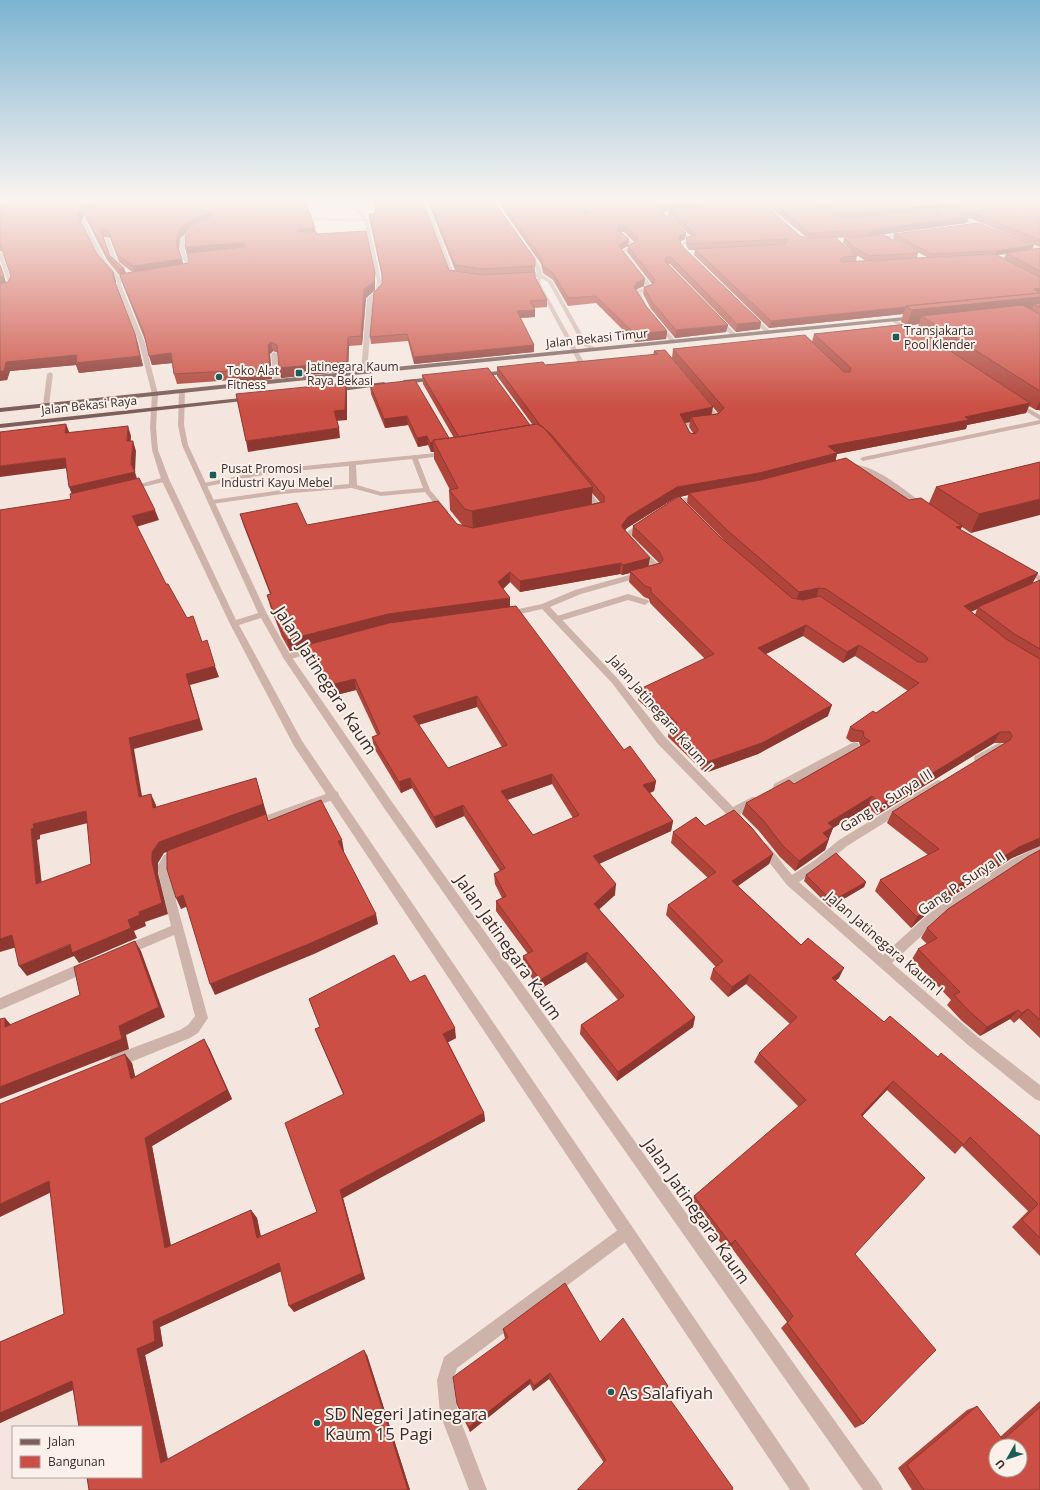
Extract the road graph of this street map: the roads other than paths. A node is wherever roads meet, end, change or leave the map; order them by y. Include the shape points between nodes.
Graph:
1 (6, 270) edge
2 (110, 270) edge
3 (121, 270) edge
4 (186, 270) edge
5 (376, 270) edge
6 (450, 270) edge
7 (539, 270) edge
8 (636, 270) edge
9 (176, 272) edge
10 (540, 275) junction
11 (516, 276) edge
12 (469, 278) edge
13 (120, 280) junction
14 (0, 290) edge
15 (648, 311) edge
16 (748, 313) edge
17 (714, 315) edge
18 (919, 317) edge
19 (893, 320) junction
20 (656, 321) edge
21 (916, 329) edge
22 (908, 330) junction
23 (768, 332) junction
24 (896, 332) edge
25 (734, 335) junction
26 (918, 337) edge
27 (673, 342) junction
28 (594, 349) junction
29 (575, 351) junction
30 (274, 354) edge
31 (582, 364) junction
32 (590, 364) edge
33 (575, 365) edge
34 (521, 370) edge
35 (364, 372) junction
36 (50, 374) dead end
37 (491, 374) junction
38 (476, 375) edge
39 (438, 379) edge
40 (277, 381) junction
41 (496, 381) edge
42 (400, 383) edge
43 (393, 384) edge
44 (331, 390) edge
45 (182, 391) junction
46 (155, 394) junction
47 (698, 395) edge
48 (253, 398) edge
49 (1012, 400) edge
50 (46, 405) junction
51 (181, 406) junction
52 (154, 409) junction
53 (0, 410) edge
54 (1040, 418) edge
55 (1040, 422) edge
56 (0, 426) edge
57 (692, 441) edge
58 (451, 454) edge
59 (414, 457) junction
60 (863, 459) dead end
61 (352, 463) junction
62 (836, 466) edge
63 (165, 480) junction
64 (204, 485) junction
65 (353, 486) junction
66 (580, 486) edge
67 (120, 490) edge
68 (426, 490) junction
69 (708, 496) edge
70 (212, 502) junction
71 (585, 512) edge
72 (662, 512) edge
73 (930, 512) edge
74 (650, 519) edge
75 (452, 520) edge
76 (1021, 568) edge
77 (1039, 583) edge
78 (645, 602) edge
79 (544, 606) junction
80 (263, 614) junction
81 (501, 615) edge
82 (557, 619) junction
83 (234, 624) junction
84 (331, 645) edge
85 (287, 658) junction
86 (854, 746) dead end
87 (999, 747) edge
88 (972, 763) edge
89 (946, 780) edge
90 (334, 795) junction
91 (732, 813) junction
92 (246, 828) edge
93 (748, 829) edge
94 (759, 841) edge
95 (190, 849) edge
96 (1040, 850) edge
97 (792, 882) junction
98 (178, 928) junction
99 (114, 955) edge
100 (100, 961) edge
101 (884, 962) junction
102 (0, 1004) edge
103 (103, 1066) edge
104 (1040, 1094) edge
105 (627, 1232) junction
106 (478, 1490) edge
107 (801, 1490) edge
108 (874, 1490) edge

1 - 14 street via 11,285
2 - 13 street
3 - 13 street via 128,277
4 - 9 street
5 - 35 street via 379,286 378,291 370,298
6 - 12 street via 452,274
7 - 10 street
8 - 15 street via 650,287 638,293
10 - 11 street
10 - 28 street via 550,281 585,344
10 - 29 street via 538,282
13 - 46 street via 119,285 142,344
16 - 23 street
17 - 25 street
18 - 19 main road, Jalan Bekasi Timur
19 - 22 street
19 - 23 main road, Jalan Bekasi Timur
20 - 27 street
21 - 22 main road
22 - 24 main road
22 - 26 street
23 - 25 main road, Jalan Bekasi Timur
25 - 27 main road, Jalan Bekasi Timur
27 - 28 main road, Jalan Bekasi Timur
28 - 29 main road, Jalan Bekasi Timur
29 - 31 street
29 - 35 main road, Jalan Bekasi Timur
30 - 40 street
31 - 32 main road, Jalan Bekasi Timur
31 - 33 main road, Jalan Bekasi Timur
34 - 37 main road
35 - 40 main road, Jalan Bekasi Timur
36 - 50 street
37 - 38 main road
37 - 41 street
39 - 42 main road
40 - 45 main road, Jalan Bekasi Timur
43 - 44 main road
45 - 46 main road, Jalan Bekasi Timur
45 - 51 street, Jalan Jatinegara Kaum
46 - 50 main road, Jalan Bekasi Raya
46 - 52 street
47 - 57 street via 718,419 683,425
48 - 51 main road
49 - 54 street
50 - 53 main road, Jalan Bekasi Raya
51 - 52 main road, Jalan Bekasi Raya
51 - 64 street, Jalan Jatinegara Kaum via 180,424 185,445
52 - 56 main road, Jalan Bekasi Raya
52 - 63 street via 155,450
55 - 60 street
58 - 59 street
59 - 61 street
59 - 68 street
61 - 64 street via 274,471
61 - 65 street
62 - 73 street via 851,464 871,471
63 - 67 street
63 - 83 street
64 - 70 street, Jalan Jatinegara Kaum
65 - 68 street via 366,492 385,495
65 - 70 street via 282,492
66 - 71 street via 600,509
68 - 75 street
69 - 72 street
70 - 80 street, Jalan Jatinegara Kaum
74 - 79 street via 626,536 656,570 578,592
76 - 77 street
78 - 82 street via 628,597
79 - 81 street
79 - 82 street, Jalan Jatinegara Kaum I
80 - 83 street
80 - 85 street, Jalan Jatinegara Kaum
82 - 91 street, Jalan Jatinegara Kaum I via 615,681 662,741
83 - 90 street via 298,743
84 - 85 street
85 - 108 street, Jalan Jatinegara Kaum via 388,806
86 - 91 street
87 - 88 street
89 - 97 street, Gang P. Surya III via 843,843
90 - 92 street
90 - 105 street
91 - 93 street, Jalan Jatinegara Kaum I
94 - 97 street, Jalan Jatinegara Kaum I
95 - 98 street via 169,857 164,861 163,867
96 - 101 street, Gang P. Surya II via 937,914
97 - 101 street, Jalan Jatinegara Kaum I
98 - 99 street
98 - 103 street via 202,1018 185,1034
100 - 102 street
101 - 104 street, Jalan Jatinegara Kaum I via 973,1041
105 - 106 street via 450,1363 445,1380 449,1414
105 - 107 street

